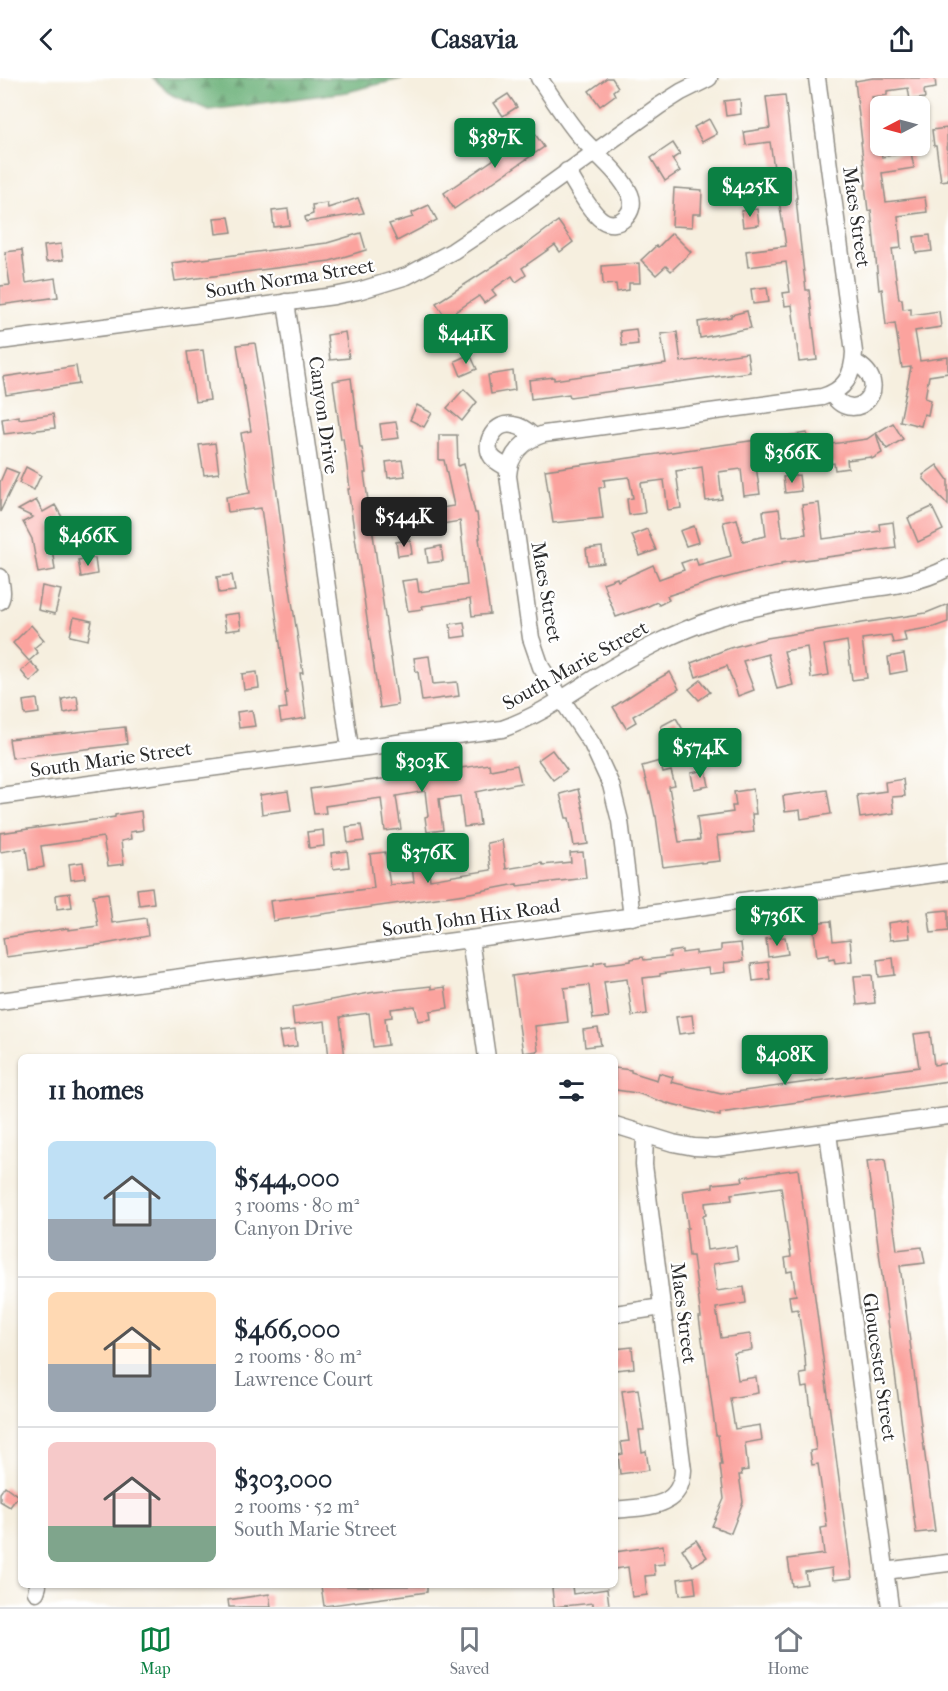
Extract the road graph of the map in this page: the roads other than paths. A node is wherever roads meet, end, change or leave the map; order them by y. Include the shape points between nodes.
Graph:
1 (539, 78) edge
2 (709, 78) edge
3 (817, 78) edge
4 (596, 151) junction
5 (567, 171) junction
6 (286, 302) junction
7 (0, 341) edge
8 (854, 362) junction
9 (831, 394) junction
10 (534, 437) junction
11 (508, 468) junction
12 (948, 568) edge
13 (0, 577) edge
14 (0, 601) edge
15 (562, 700) junction
16 (350, 748) junction
17 (0, 796) edge
18 (948, 872) edge
19 (632, 917) junction
20 (470, 939) junction
21 (0, 1001) edge
22 (486, 1054) edge
23 (948, 1116) edge
24 (618, 1126) edge
25 (828, 1133) junction
26 (645, 1135) junction
27 (662, 1307) junction
28 (618, 1314) edge
29 (618, 1510) edge
30 (948, 1563) edge
31 (885, 1571) junction
32 (890, 1607) edge

1 - 4 street via 579,135
2 - 4 street, South Norma Street via 659,106
3 - 8 street, Maes Street
4 - 5 street, South Norma Street
4 - 5 street via 629,193 631,209 624,219 612,223 601,219
5 - 6 street, South Norma Street via 453,251 406,276 358,291
6 - 7 street, South Norma Street
6 - 16 street, Canyon Drive
8 - 9 street via 845,382
8 - 9 street via 868,371 873,381 868,400 848,407
9 - 10 street
10 - 11 street via 521,446
10 - 11 street via 512,424 497,428 489,450 496,461
11 - 15 street, Maes Street via 531,638 541,666
12 - 15 street, South Marie Street via 903,584 782,601 716,618 650,646
13 - 14 street
15 - 16 street, South Marie Street via 502,729
15 - 19 street, Maes Street via 592,744 611,785 620,821
16 - 17 street, South Marie Street
18 - 19 street, South John Hix Road
19 - 20 street, South John Hix Road
20 - 21 street, South John Hix Road
20 - 22 street
23 - 25 street
24 - 26 street
25 - 26 street via 715,1148
25 - 31 street, Gloucester Street
26 - 27 street, Maes Street via 644,1165
27 - 28 street
27 - 29 street, Maes Street via 683,1470 680,1486 670,1500 661,1504
30 - 31 street
31 - 32 street, Gloucester Street

